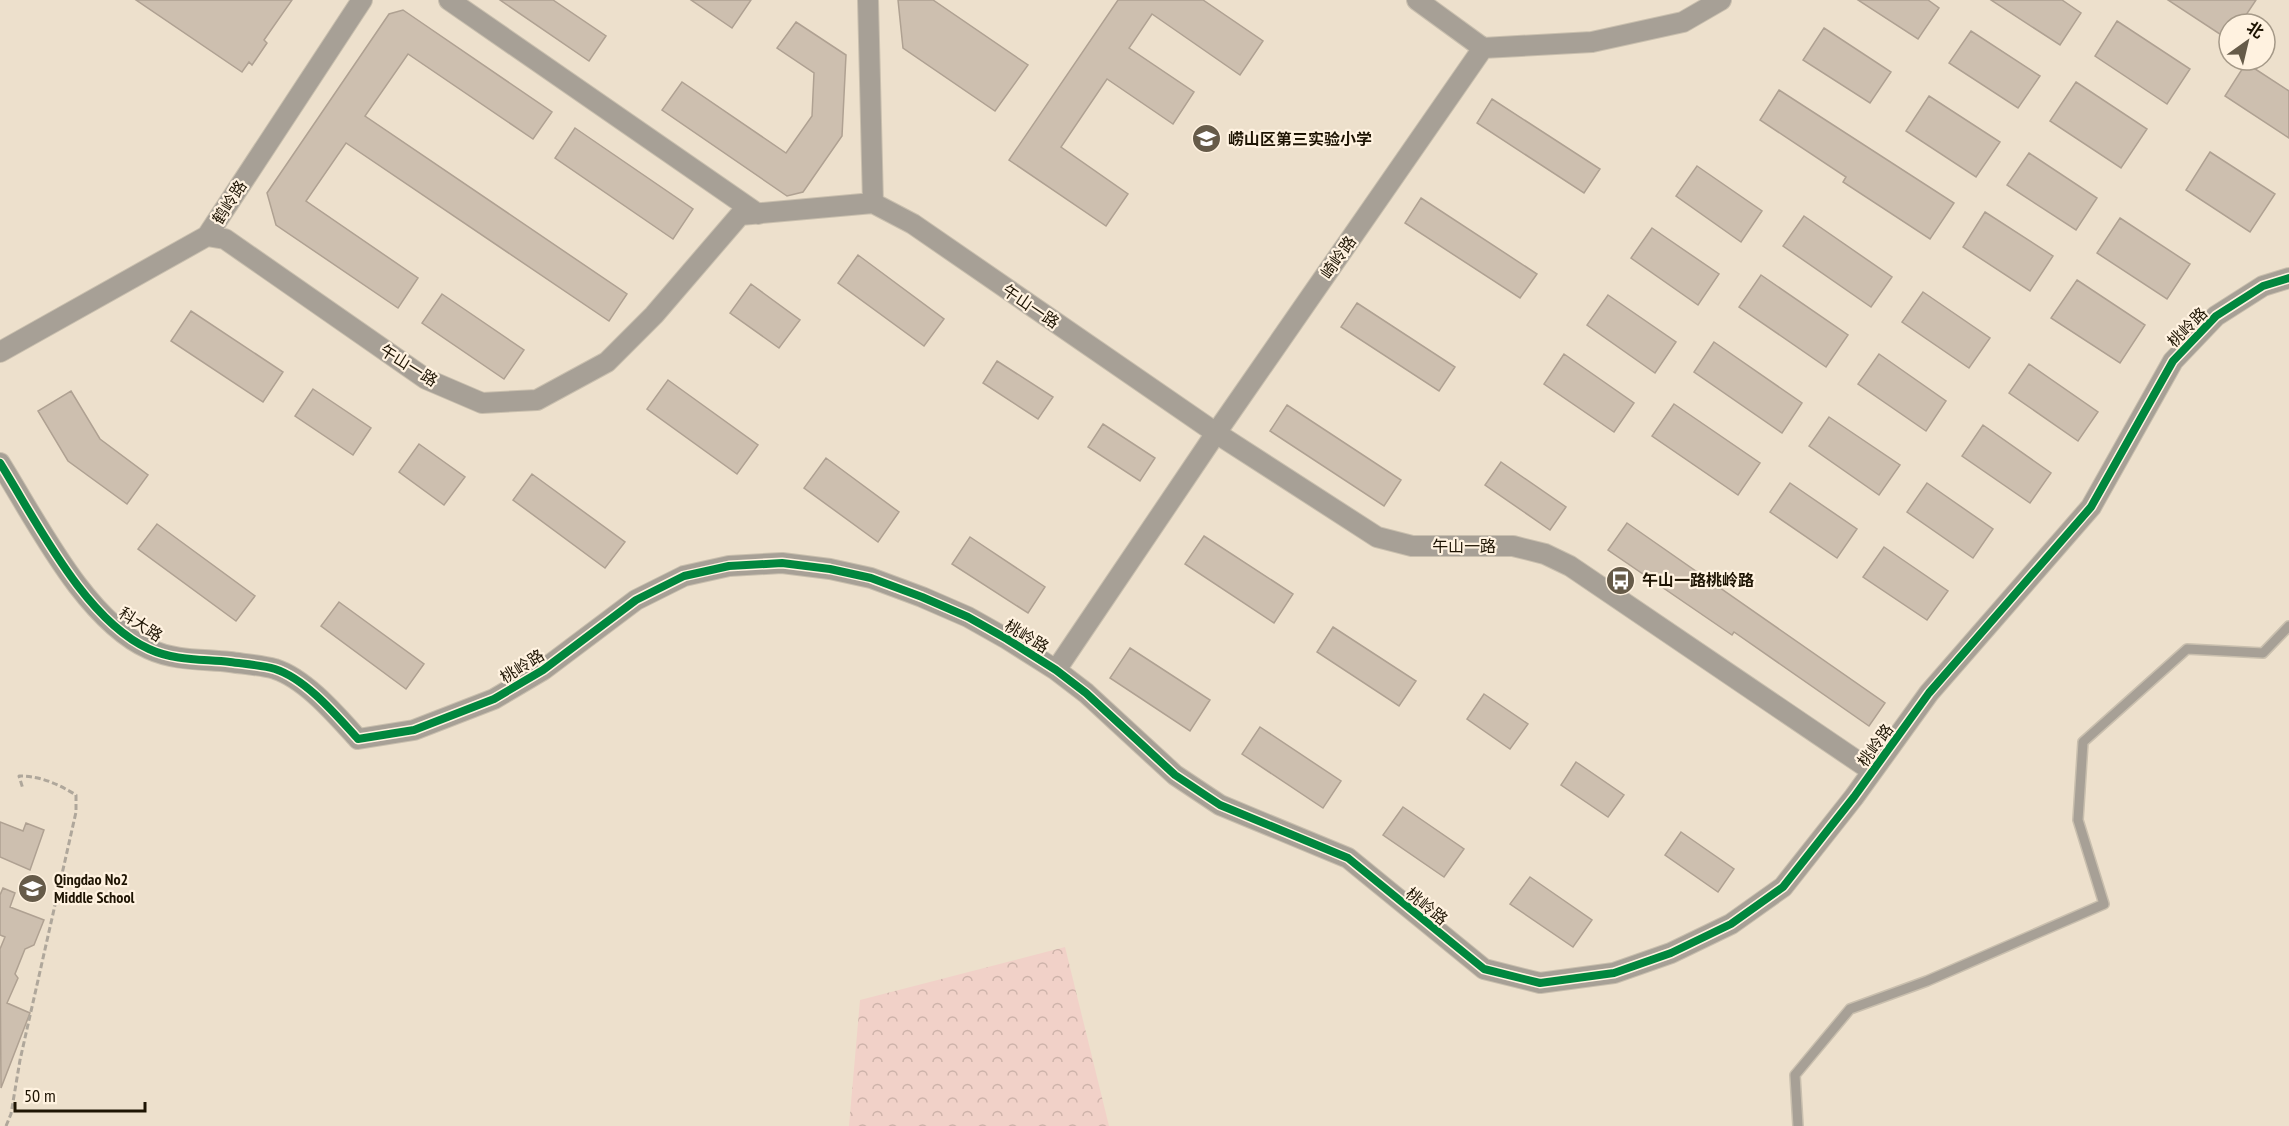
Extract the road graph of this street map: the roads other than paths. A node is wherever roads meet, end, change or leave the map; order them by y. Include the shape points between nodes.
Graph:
1 (363, 0) edge
2 (449, 0) edge
3 (868, 0) edge
4 (1417, 0) edge
5 (1721, 0) edge
6 (1483, 48) junction
7 (873, 203) junction
8 (758, 214) junction
9 (207, 236) junction
10 (2289, 278) edge
11 (0, 352) edge
12 (1216, 433) junction
13 (0, 463) edge
14 (2289, 626) edge
15 (1056, 670) junction
16 (358, 739) joint
17 (1872, 771) junction
18 (1798, 1126) edge

1 - 9 street, 鹤岭路
2 - 8 street
3 - 7 street
4 - 6 street
5 - 6 street via 1683,22 1592,42
6 - 12 street, 崎岭路
7 - 8 street, 午山一路
7 - 12 street, 午山一路 via 913,225
8 - 9 street, 午山一路 via 740,215 654,315 607,362 537,400 482,403 426,379 225,239
9 - 11 street, 鹤岭路
10 - 17 street, 桃岭路 via 2263,286 2216,316 2172,361 2091,507 1929,693
12 - 15 street, 崎岭路
12 - 17 street, 午山一路 via 1377,537 1412,546 1514,546 1570,566
13 - 16 street, 科大路 via 79,590 119,630 149,650 184,659 276,669 326,704
14 - 18 lane via 2263,653 2187,649 2083,742 2078,819 2104,904 1927,981 1850,1009 1795,1075
15 - 16 street, 桃岭路 via 968,617 871,578 782,563 729,566 684,576 636,600 543,670 494,699 414,730
15 - 17 street, 桃岭路 via 1175,775 1220,805 1348,858 1484,969 1540,983 1614,973 1671,953 1731,924 1783,887

